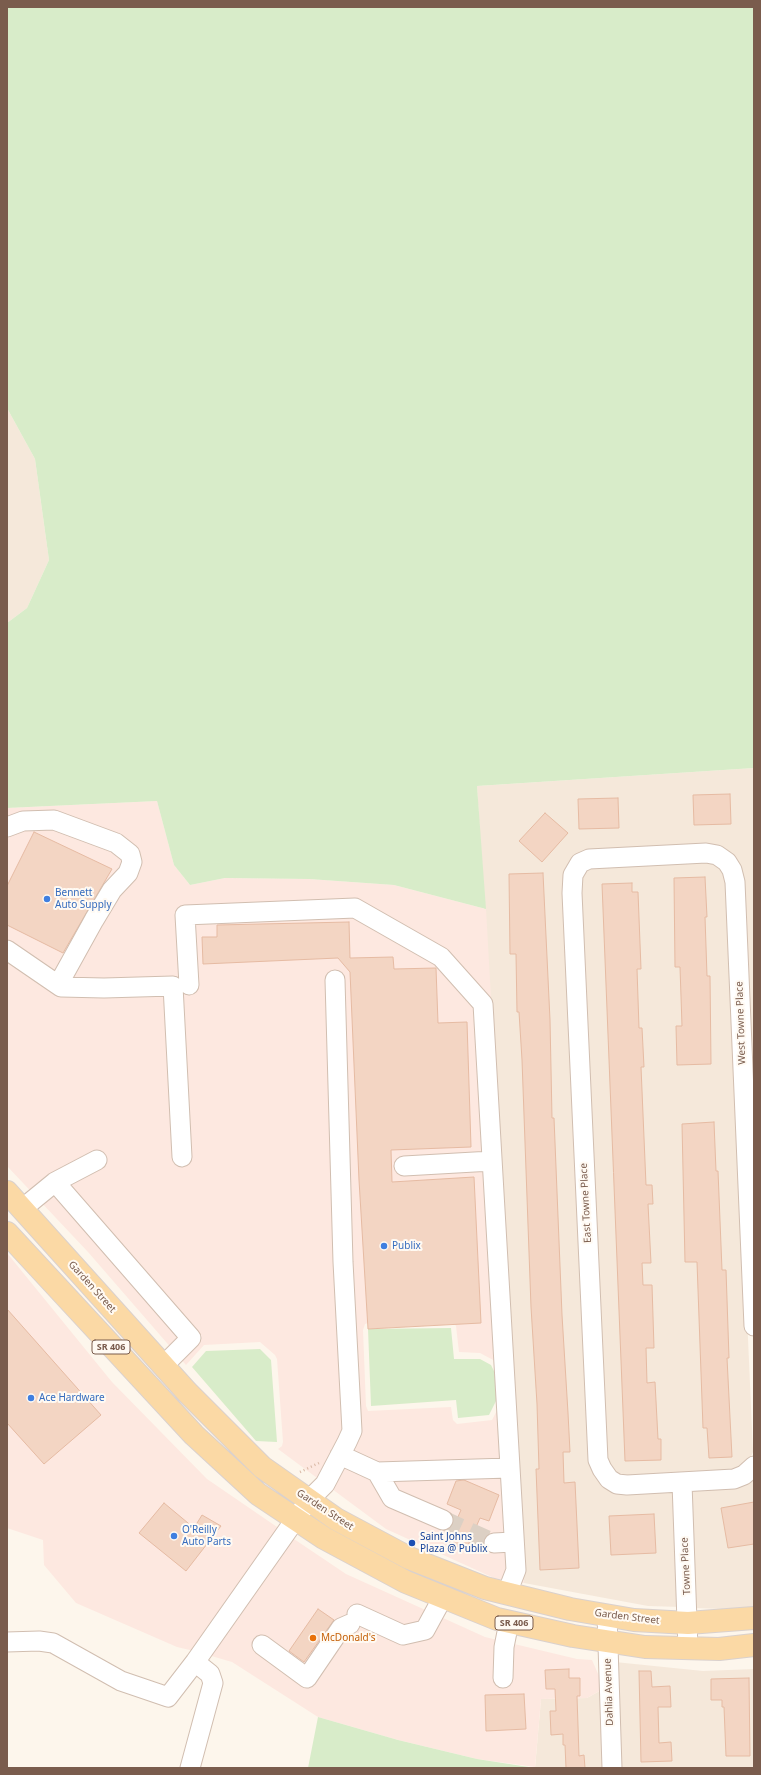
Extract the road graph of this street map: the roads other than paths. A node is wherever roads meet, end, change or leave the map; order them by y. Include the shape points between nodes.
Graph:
1 (7, 827) edge
2 (590, 859) joint
3 (7, 950) edge
4 (335, 980) dead end
5 (58, 985) junction
6 (188, 986) dead end
7 (182, 1157) dead end
8 (97, 1160) dead end
9 (492, 1161) junction
10 (404, 1166) dead end
11 (55, 1182) junction
12 (7, 1192) edge
13 (15, 1208) edge
14 (7, 1225) edge
15 (7, 1233) edge
16 (65, 1257) junction
17 (754, 1326) edge
18 (163, 1366) junction
19 (331, 1457) junction
20 (754, 1466) edge
21 (509, 1468) junction
22 (377, 1472) junction
23 (682, 1483) junction
24 (309, 1500) junction
25 (296, 1519) junction
26 (443, 1520) tunnel mouth
27 (513, 1542) junction
28 (494, 1543) tunnel mouth
29 (508, 1593) junction
30 (443, 1597) junction
31 (607, 1615) junction
32 (754, 1618) edge
33 (509, 1622) junction
34 (688, 1623) junction
35 (7, 1642) edge
36 (608, 1642) junction
37 (262, 1645) dead end
38 (754, 1645) edge
39 (688, 1649) junction
40 (195, 1662) junction
41 (502, 1678) dead end
42 (190, 1768) edge
43 (612, 1768) edge

1 - 5 street via 23,820 54,820 116,843 130,854 132,862 128,873 112,890
2 - 17 street, West Towne Place via 706,853 717,855 727,862 732,870 735,882
2 - 23 street, East Towne Place via 580,863 573,875 572,892 598,1460 605,1474 617,1484
3 - 5 street
4 - 19 street via 343,1262 352,1431
5 - 7 street via 104,988 174,986
6 - 9 street via 184,915 355,908 441,957 483,1004
8 - 11 street
9 - 10 street
9 - 21 street
11 - 13 street
11 - 18 street via 191,1338
12 - 13 main road, Garden Street / SR 406
13 - 16 main road, Garden Street / SR 406
14 - 16 main road via 15,1223 29,1228
15 - 25 main road, SR 406 via 194,1435 258,1494
16 - 18 main road, Garden Street / SR 406
18 - 24 main road, Garden Street / SR 406 via 262,1467
19 - 22 street
19 - 24 street via 325,1484
20 - 23 street via 744,1476 734,1479
21 - 22 street
21 - 27 street
22 - 26 street via 392,1498
23 - 34 street, Towne Place
24 - 25 street
24 - 29 main road, Garden Street / SR 406 via 336,1519 410,1558 485,1588
25 - 30 main road, SR 406 via 324,1538 406,1582
25 - 40 street
27 - 28 street
27 - 29 street via 516,1570
29 - 31 main road, Garden Street / SR 406 via 570,1609
30 - 33 main road, SR 406
30 - 37 street via 425,1630 404,1635 353,1619 341,1628 307,1678
31 - 34 main road, Garden Street / SR 406 via 634,1620
31 - 36 street, Dahlia Avenue
32 - 34 main road, Garden Street / SR 406
33 - 36 main road, SR 406
33 - 41 street
34 - 39 street, Towne Place
35 - 40 street via 53,1643 121,1682 168,1697
36 - 39 main road, SR 406
36 - 43 street, Dahlia Avenue
38 - 39 main road, SR 406
40 - 42 street via 210,1674 213,1683

